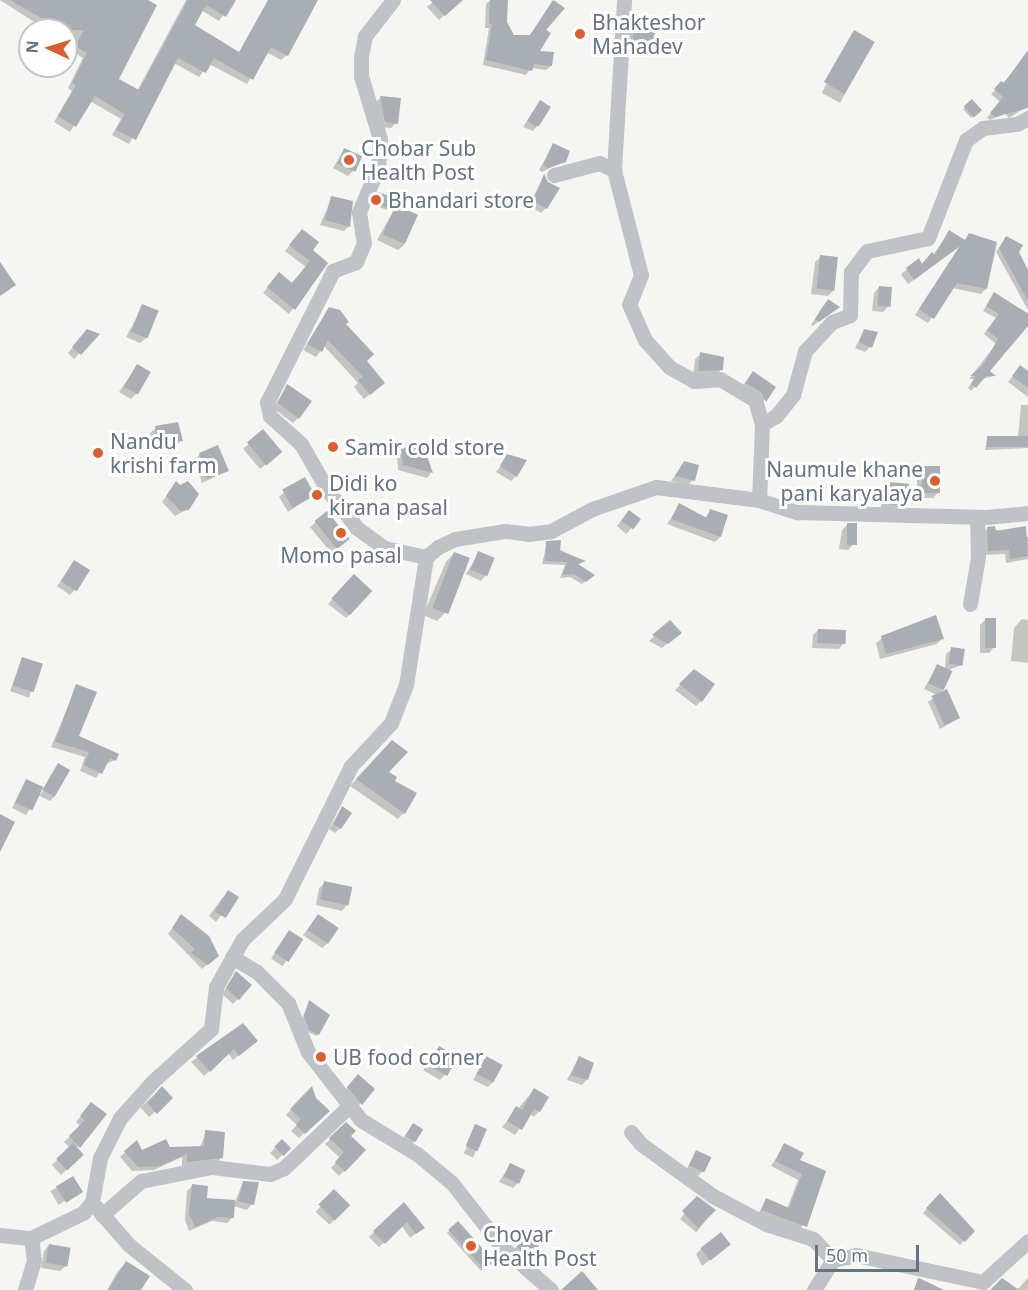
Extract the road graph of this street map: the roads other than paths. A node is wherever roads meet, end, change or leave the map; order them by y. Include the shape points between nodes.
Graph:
1 (393, 0) edge
2 (624, 0) edge
3 (1028, 118) edge
4 (614, 170) junction
5 (554, 175) dead end
6 (762, 424) junction
7 (759, 500) junction
8 (1028, 513) edge
9 (977, 517) junction
10 (426, 557) junction
11 (970, 604) dead end
12 (232, 957) junction
13 (348, 1106) junction
14 (631, 1132) dead end
15 (92, 1202) junction
16 (102, 1215) junction
17 (0, 1235) edge
18 (31, 1238) junction
19 (1028, 1241) edge
20 (833, 1260) junction
21 (25, 1290) edge
22 (185, 1290) edge
23 (551, 1290) edge
24 (814, 1290) edge

1 - 10 street via 365,36 361,57 361,76 380,140 378,168 359,212 364,243 356,262 333,272 267,402 270,416 301,444 328,491 357,528 385,548
2 - 4 street
3 - 6 street via 1017,124 983,128 966,140 928,238 867,251 851,272 850,315 832,322 804,351 794,395 776,416
4 - 5 street via 599,163
4 - 6 street via 641,275 629,304 645,340 669,366 694,381 720,379 755,400
6 - 7 street
7 - 9 street via 797,512
7 - 10 street via 656,487 592,509 551,531 505,531 455,539
8 - 9 street
9 - 11 street via 978,557
10 - 12 street via 406,685 391,723 351,766 285,898 242,940
12 - 13 street via 257,972 288,1003 308,1052
12 - 15 street via 216,987 211,1029 153,1081 120,1118 100,1158
13 - 16 street via 284,1168 270,1174 212,1167 141,1181
13 - 23 street via 361,1120 417,1154 452,1183 502,1247
14 - 20 street via 641,1144 713,1196 766,1224 813,1239
15 - 16 street
15 - 18 street via 83,1213
16 - 22 street via 129,1245
17 - 18 street
18 - 21 street via 34,1261
19 - 20 street via 983,1282 856,1255
20 - 24 street

